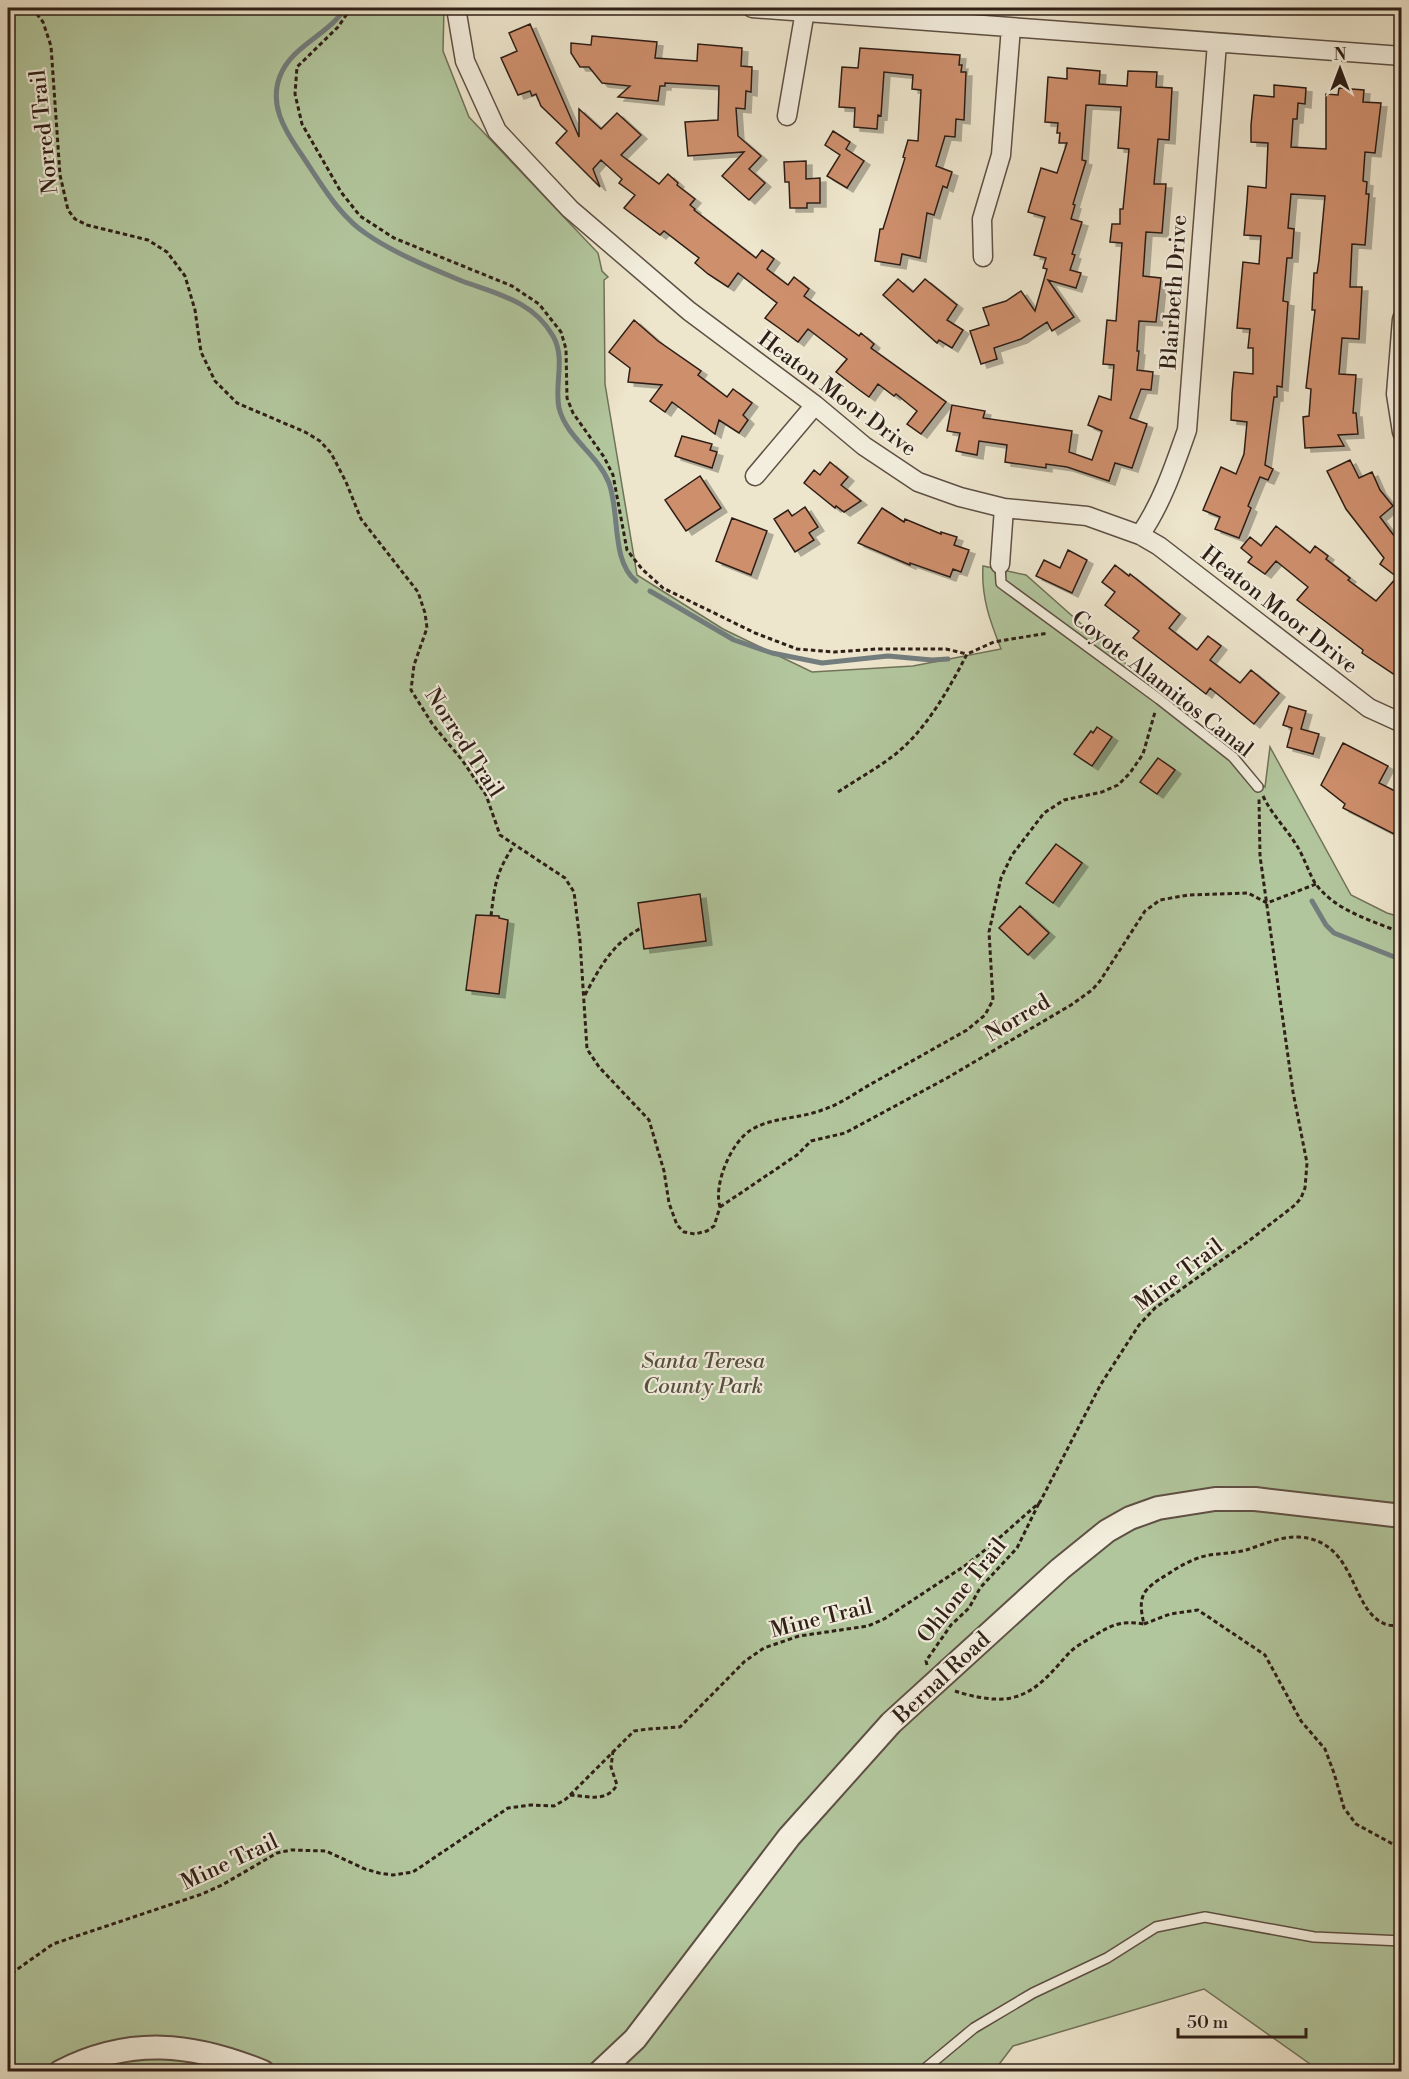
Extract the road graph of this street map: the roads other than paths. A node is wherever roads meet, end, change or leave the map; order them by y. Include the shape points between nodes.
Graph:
1 (456, 8) edge
2 (752, 8) edge
3 (805, 12) junction
4 (1011, 27) junction
5 (1217, 43) junction
6 (1401, 56) edge
7 (788, 116) dead end
8 (983, 257) dead end
9 (1401, 319) edge
10 (815, 405) junction
11 (1401, 432) edge
12 (755, 476) dead end
13 (1004, 508) junction
14 (1140, 535) junction
15 (1000, 564) joint
16 (1401, 723) edge
17 (1258, 787) road end
18 (1401, 1516) edge
19 (1401, 1941) edge
20 (60, 2072) edge
21 (262, 2072) edge
22 (600, 2072) edge
23 (921, 2072) edge

1 - 10 street, Heaton Moor Drive via 465,61 496,131 587,224 689,311
2 - 3 street
3 - 4 street
3 - 7 street
4 - 5 street
4 - 8 street via 1001,155 982,219
5 - 6 street
5 - 14 street, Blairbeth Drive via 1187,430 1170,478
9 - 11 street via 1396,394
10 - 12 street
10 - 13 street, Heaton Moor Drive via 864,446 918,482
13 - 14 street, Heaton Moor Drive via 1088,516
13 - 15 street
14 - 16 street, Heaton Moor Drive via 1369,708
15 - 17 lane, Coyote Alamitos Canal via 1001,583 1233,757
18 - 22 street, Bernal Road via 1255,1499 1215,1499 1158,1508 1107,1531 891,1723 789,1837 635,2039
19 - 23 lane via 1314,1937 1205,1917 1156,1927 1107,1958 1033,1993 974,2028
20 - 21 street via 103,2054 164,2048 229,2058

